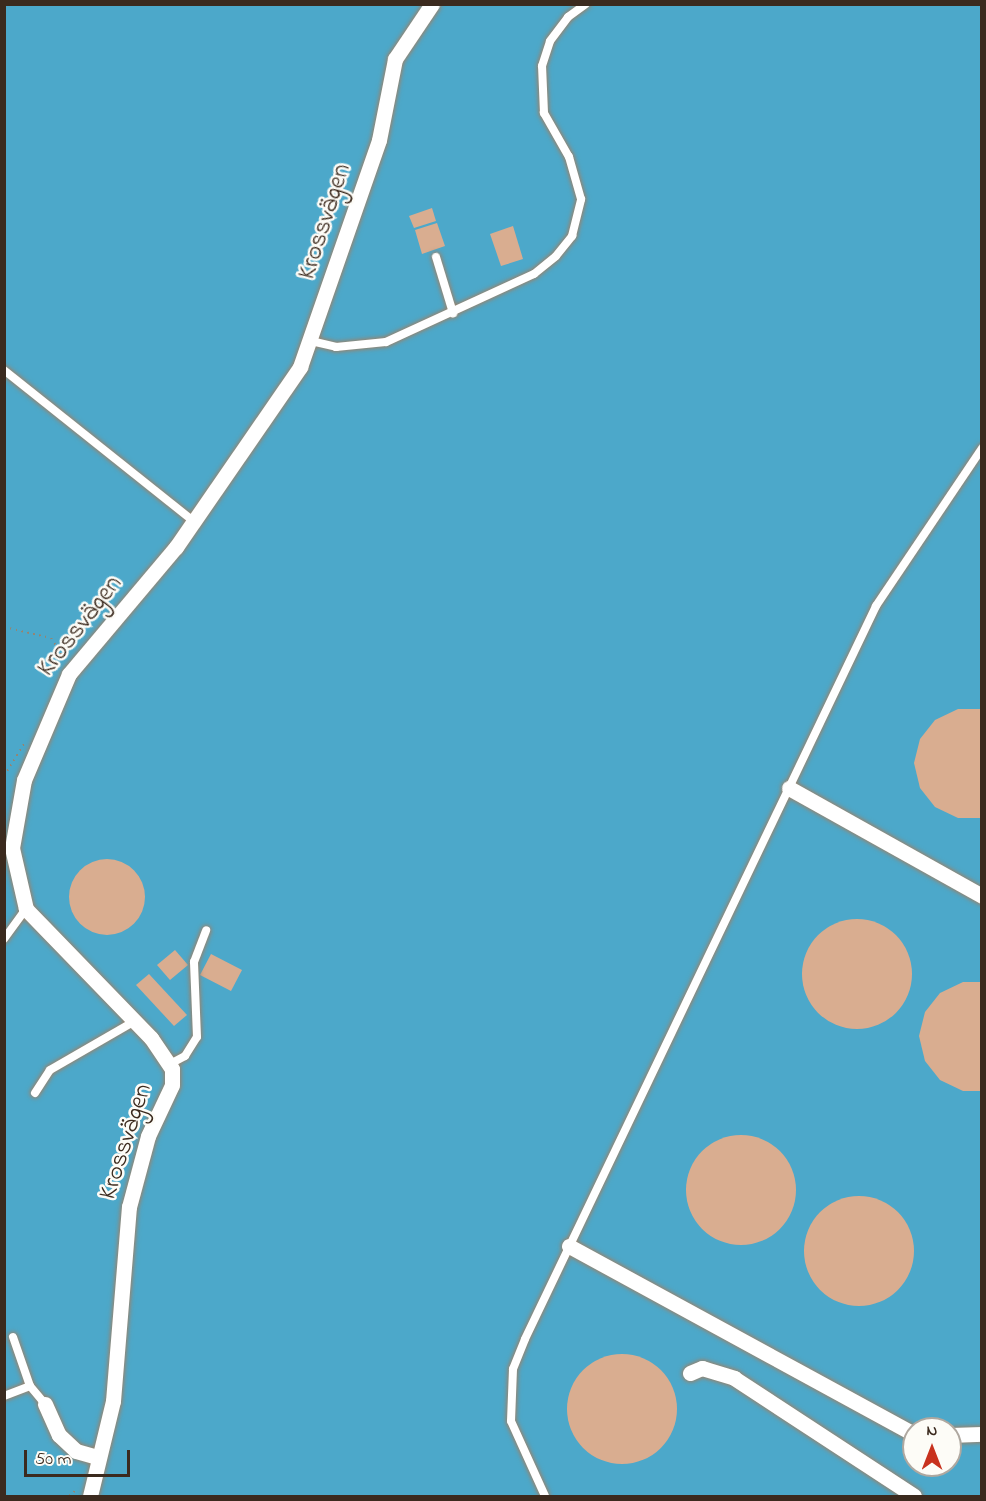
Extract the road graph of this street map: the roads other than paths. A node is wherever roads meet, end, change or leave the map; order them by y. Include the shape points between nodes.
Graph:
1 (432, 4) edge
2 (586, 4) edge
3 (436, 257) dead end
4 (453, 313) junction
5 (311, 341) junction
6 (4, 370) edge
7 (981, 448) edge
8 (193, 521) junction
9 (789, 788) junction
10 (981, 896) edge
11 (26, 909) junction
12 (206, 930) dead end
13 (4, 939) edge
14 (133, 1023) junction
15 (170, 1064) junction
16 (35, 1093) dead end
17 (569, 1246) junction
18 (13, 1337) dead end
19 (690, 1373) dead end
20 (30, 1386) junction
21 (4, 1396) edge
22 (45, 1404) joint
23 (902, 1427) edge
24 (981, 1434) edge
25 (962, 1435) edge
26 (97, 1457) junction
27 (90, 1497) edge
28 (545, 1497) edge
29 (914, 1497) edge

1 - 5 street, Krossvägen via 395,58 379,140
2 - 4 lane via 568,17 550,41 539,91 543,113 579,182 572,236 534,274
3 - 4 lane
4 - 5 lane via 361,348
5 - 8 street, Krossvägen via 300,367
6 - 8 lane
7 - 9 lane via 876,606
8 - 11 street, Krossvägen via 69,674 36,740 12,848
9 - 10 street
9 - 17 lane
11 - 13 lane
11 - 14 street, Krossvägen
12 - 15 lane via 194,962 197,1037 185,1056
14 - 15 street, Krossvägen
14 - 16 lane via 50,1070
15 - 26 street, Krossvägen via 172,1085 148,1136 129,1207 113,1401
17 - 23 street
17 - 28 lane via 513,1369 511,1421
18 - 20 lane
19 - 29 street via 702,1368 734,1378
20 - 21 lane
20 - 22 lane
22 - 26 street via 59,1435 76,1451
24 - 25 street
26 - 27 street, Krossvägen

